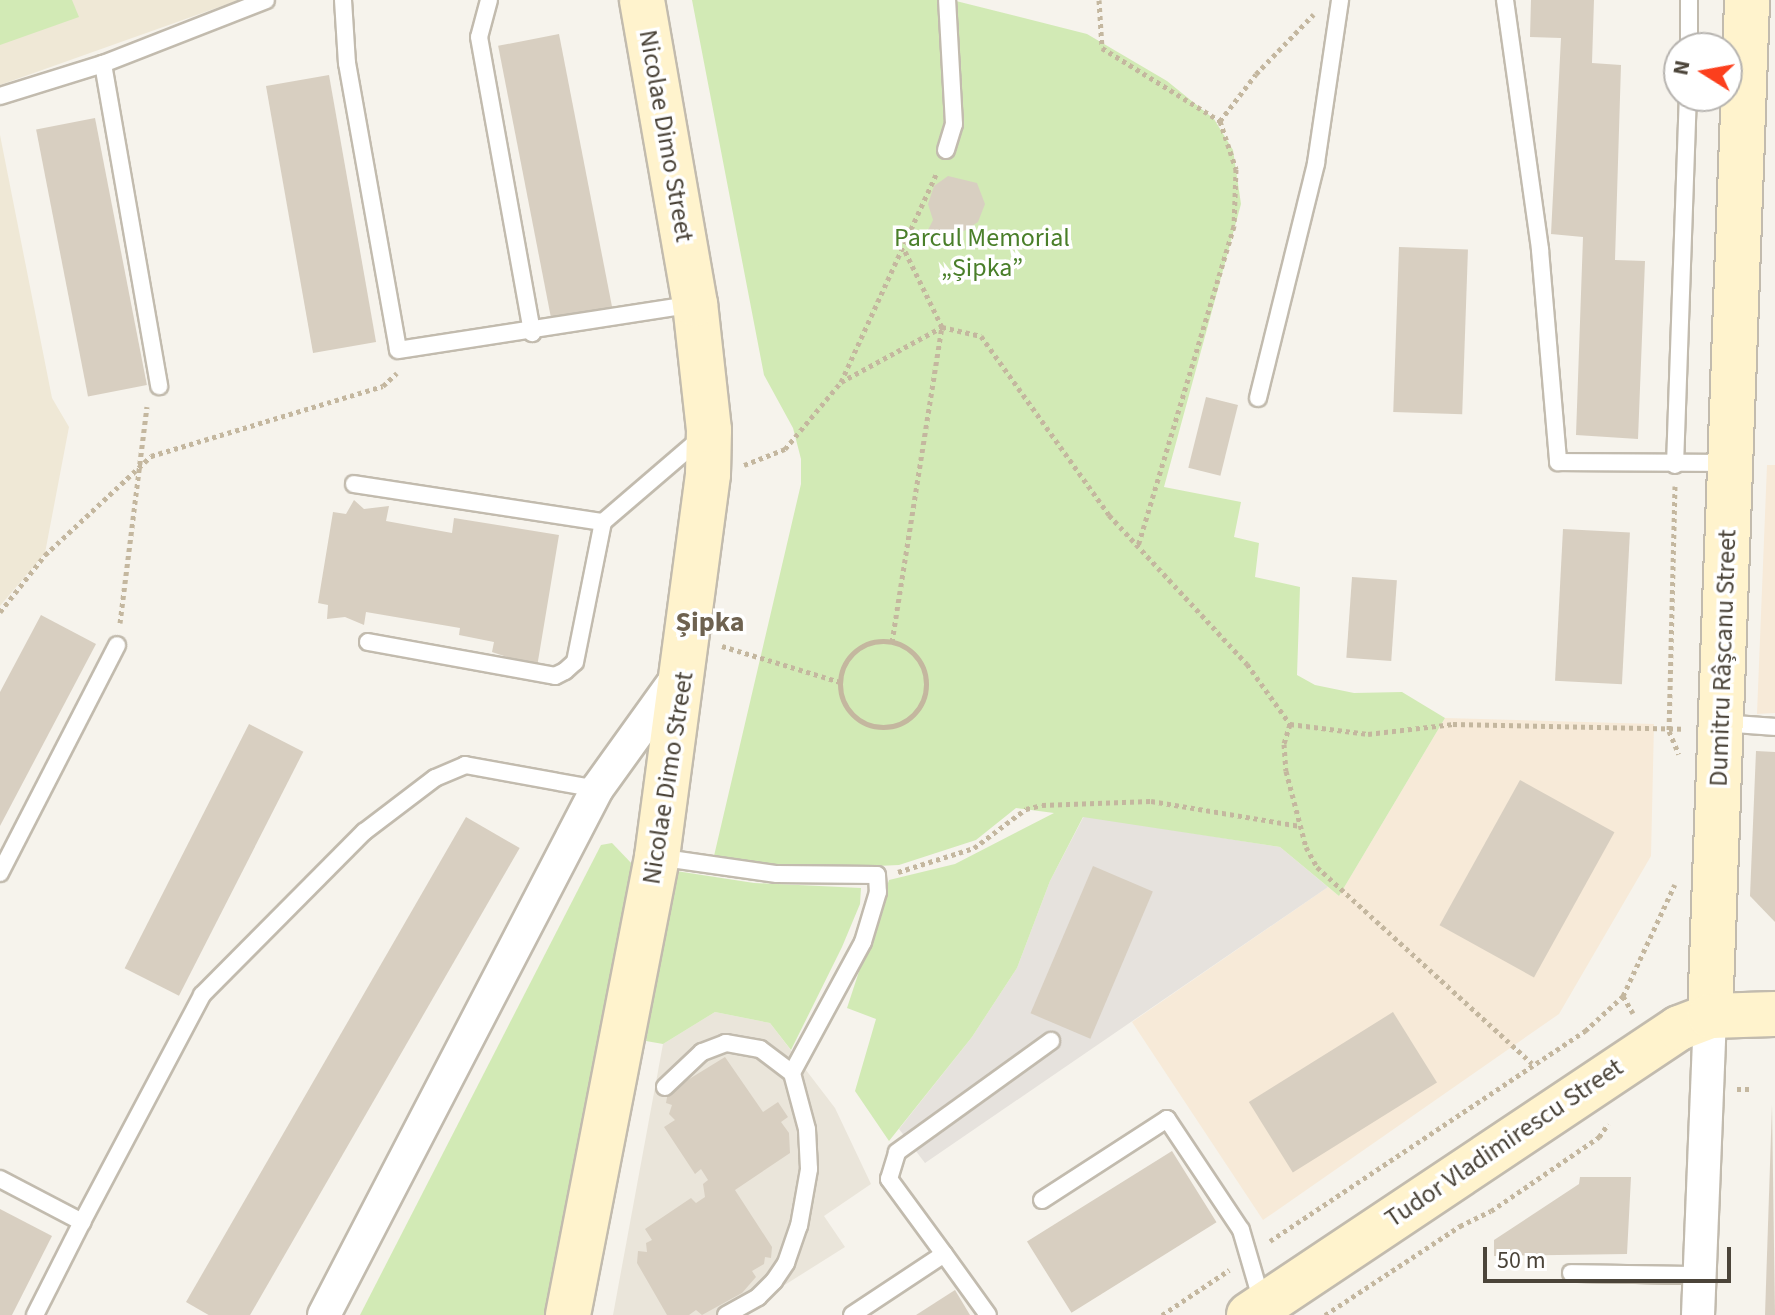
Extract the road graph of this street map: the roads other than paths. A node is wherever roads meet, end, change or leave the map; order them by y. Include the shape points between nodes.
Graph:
1 (266, 0) edge
2 (343, 0) edge
3 (489, 0) edge
4 (642, 0) edge
5 (947, 0) edge
6 (1340, 0) edge
7 (1505, 0) edge
8 (1689, 0) edge
9 (1747, 0) edge
10 (1689, 32) edge
11 (103, 64) junction
12 (0, 96) edge
13 (1687, 112) edge
14 (946, 150) road end
15 (695, 304) junction
16 (532, 333) junction
17 (159, 386) road end
18 (1258, 398) dead end
19 (709, 430) junction
20 (1730, 463) junction
21 (1675, 465) junction
22 (354, 484) dead end
23 (603, 522) junction
24 (368, 642) dead end
25 (117, 645) road end
26 (688, 651) junction
27 (1720, 723) junction
28 (1775, 727) edge
29 (597, 789) junction
30 (657, 857) junction
31 (0, 873) edge
32 (1775, 1014) edge
33 (1710, 1016) junction
34 (1051, 1041) dead end
35 (792, 1073) junction
36 (665, 1087) dead end
37 (0, 1179) edge
38 (1042, 1200) dead end
39 (82, 1222) junction
40 (944, 1254) junction
41 (1571, 1273) dead end
42 (1699, 1275) junction
43 (1259, 1312) edge
44 (35, 1315) edge
45 (324, 1315) edge
46 (568, 1315) edge
47 (726, 1315) edge
48 (852, 1315) edge
49 (988, 1315) edge
50 (1698, 1315) edge

1 - 11 lane
2 - 16 lane via 347,63 398,350
3 - 16 lane via 479,37
4 - 15 main road, Nicolae Dimo Street
5 - 14 lane via 954,124
6 - 18 lane via 1316,163
7 - 21 lane via 1540,250 1558,462
8 - 10 lane
9 - 20 main road, Dumitru Râșcanu Street
11 - 12 lane
11 - 17 lane
13 - 21 lane
15 - 16 lane
15 - 19 main road, Nicolae Dimo Street
19 - 23 lane
19 - 26 main road, Nicolae Dimo Street
20 - 21 lane
20 - 27 main road, Dumitru Râșcanu Street
22 - 23 lane
23 - 24 lane via 575,662 565,671 555,676
25 - 31 lane
26 - 29 street
26 - 30 main road, Nicolae Dimo Street
27 - 28 lane
27 - 33 main road, Dumitru Râșcanu Street
29 - 39 lane via 465,765 435,778 376,822 202,995
29 - 45 street
30 - 35 lane via 777,874 877,875 874,913 863,942
30 - 46 main road, Nicolae Dimo Street
32 - 33 main road, Tudor Vladimirescu Street
33 - 42 street, Dumitru Râșcanu Street
33 - 43 main road, Tudor Vladimirescu Street via 1651,1044
34 - 40 lane via 897,1152 889,1179
35 - 36 lane via 760,1049 726,1043 702,1052
35 - 47 lane via 807,1129 809,1169 799,1226 774,1281
37 - 39 lane
38 - 43 lane via 1167,1119 1241,1230
39 - 44 lane
40 - 48 lane
40 - 49 lane
41 - 42 lane
42 - 50 street, Dumitru Râșcanu Street

